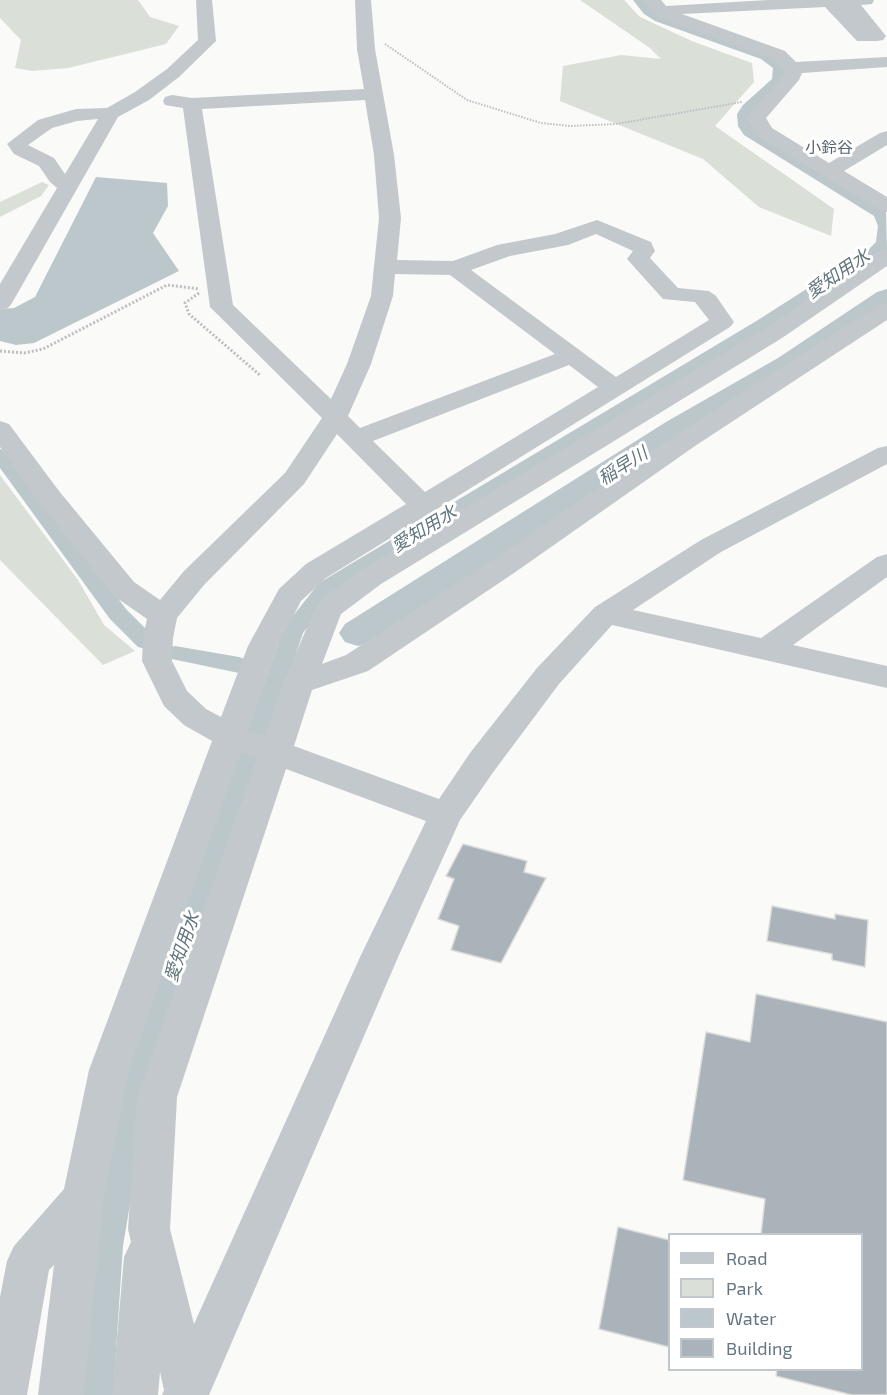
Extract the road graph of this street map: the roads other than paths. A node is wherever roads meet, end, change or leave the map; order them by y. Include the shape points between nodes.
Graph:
1 (204, 0) edge
2 (363, 0) edge
3 (857, 0) edge
4 (829, 2) junction
5 (656, 5) edge
6 (887, 62) edge
7 (792, 68) junction
8 (373, 94) junction
9 (142, 96) junction
10 (192, 104) junction
11 (111, 113) junction
12 (887, 137) edge
13 (830, 171) junction
14 (68, 186) junction
15 (887, 207) edge
16 (887, 256) edge
17 (387, 267) junction
18 (455, 268) junction
19 (0, 303) edge
20 (887, 310) edge
21 (572, 356) junction
22 (615, 388) junction
23 (335, 417) junction
24 (0, 429) edge
25 (356, 438) junction
26 (887, 454) edge
27 (422, 505) junction
28 (887, 563) edge
29 (606, 614) junction
30 (163, 616) junction
31 (765, 651) junction
32 (887, 677) edge
33 (299, 683) junction
34 (250, 744) junction
35 (446, 815) junction
36 (83, 1198) junction
37 (149, 1229) junction
38 (186, 1392) edge
39 (4, 1395) edge
40 (61, 1395) edge
41 (135, 1395) edge

1 - 9 street via 207,41 173,74
2 - 8 street
3 - 4 street
3 - 4 street via 877,36 863,37
4 - 5 street
5 - 7 street via 779,55
6 - 7 street
7 - 13 street via 793,76 756,105 756,118 764,132
8 - 10 street
8 - 17 street via 390,218
9 - 10 street
9 - 11 street
10 - 23 street via 222,307
11 - 14 street
11 - 14 street via 76,115 45,124 17,144 21,150 47,162 57,178
12 - 13 street
13 - 15 street
14 - 19 street
16 - 33 street via 774,333 362,583 327,609
17 - 18 street
17 - 23 street via 382,296 359,364
18 - 21 street
18 - 22 street via 505,250 560,240 597,226 643,247 638,259 671,294 701,296 722,322
20 - 33 street via 686,440 357,663
21 - 22 street
21 - 25 street
22 - 27 street
23 - 25 street
23 - 30 street via 295,478 194,578
24 - 30 street via 124,590
25 - 27 street
26 - 29 street via 711,546
27 - 34 street via 316,571 289,596 263,646
28 - 31 street
29 - 31 street
29 - 35 street via 548,675
30 - 34 street via 157,661 176,698 195,717
31 - 32 street
33 - 34 street
34 - 35 street
34 - 36 street via 109,1070
34 - 37 street via 201,963 157,1096
35 - 38 street
36 - 39 street via 29,1261
36 - 40 street
37 - 38 street
37 - 41 street

